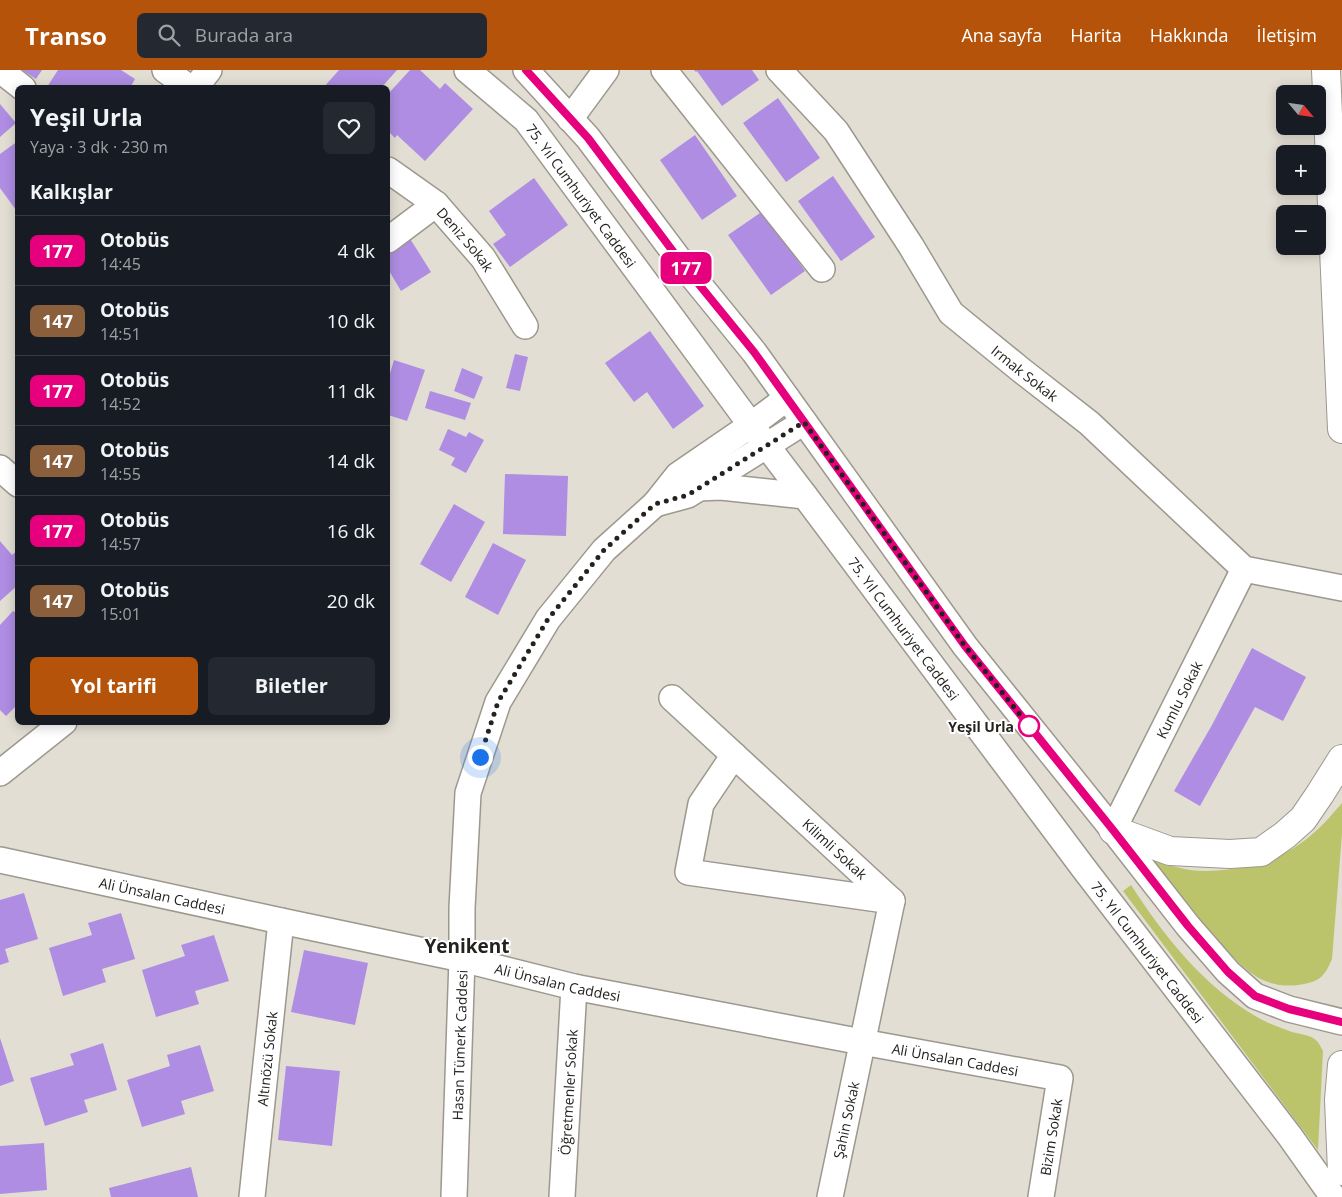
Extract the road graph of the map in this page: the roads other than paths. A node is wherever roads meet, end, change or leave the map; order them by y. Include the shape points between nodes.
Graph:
1 (0, 70) edge
2 (165, 70) edge
3 (209, 70) edge
4 (467, 70) edge
5 (526, 70) edge
6 (606, 70) edge
7 (664, 70) edge
8 (779, 70) edge
9 (1326, 70) edge
10 (19, 85) edge
11 (186, 85) edge
12 (197, 85) edge
13 (570, 119) junction
14 (390, 171) edge
15 (436, 204) junction
16 (390, 238) edge
17 (822, 269) dead end
18 (525, 326) dead end
19 (787, 398) junction
20 (804, 422) junction
21 (751, 426) junction
22 (1342, 429) edge
23 (767, 446) junction
24 (0, 468) edge
25 (15, 481) edge
26 (698, 488) junction
27 (806, 496) junction
28 (655, 504) junction
29 (1244, 569) junction
30 (1342, 588) edge
31 (672, 698) dead end
32 (60, 725) edge
33 (734, 755) junction
34 (1342, 758) edge
35 (0, 773) edge
36 (1113, 830) junction
37 (0, 860) edge
38 (892, 900) junction
39 (281, 921) junction
40 (462, 959) junction
41 (574, 987) junction
42 (1342, 1022) edge
43 (862, 1042) junction
44 (1342, 1065) edge
45 (1060, 1078) joint
46 (1342, 1171) edge
47 (252, 1197) edge
48 (454, 1197) edge
49 (562, 1197) edge
50 (830, 1197) edge
51 (1041, 1197) edge
52 (1334, 1197) edge

1 - 10 street
2 - 11 street
3 - 12 street
4 - 21 street, 75. Yıl Cumhuriyet Caddesi via 526,120
5 - 13 street
6 - 13 street
7 - 17 street
8 - 29 street, Irmak Sokak via 836,132 912,246 951,313 1089,423
9 - 22 highway
13 - 19 street via 588,138
14 - 15 street, Deniz Sokak
15 - 16 street
15 - 18 street, Deniz Sokak via 484,258
19 - 20 street
19 - 21 street, Hasan Tümerk Caddesi
20 - 23 street
20 - 36 street via 965,646
21 - 23 street, 75. Yıl Cumhuriyet Caddesi
21 - 28 street, Hasan Tümerk Caddesi via 678,475
23 - 26 street
23 - 27 street, 75. Yıl Cumhuriyet Caddesi
24 - 25 street
26 - 27 street via 721,487
26 - 28 street via 688,495
27 - 52 street, 75. Yıl Cumhuriyet Caddesi
28 - 40 street, Hasan Tümerk Caddesi via 604,550 548,619 498,702 468,793
29 - 30 street
29 - 36 street, Kumlu Sokak
31 - 33 street, Kilimli Sokak
32 - 35 street
33 - 38 street, Kilimli Sokak
33 - 38 street via 701,804 688,872
34 - 36 highway via 1303,819 1261,852 1170,851
36 - 42 street via 1188,926 1228,972 1255,996 1289,1009
37 - 39 street, Ali Ünsalan Caddesi
38 - 43 street
39 - 40 street, Ali Ünsalan Caddesi
39 - 47 street, Altınözü Sokak
40 - 41 street, Ali Ünsalan Caddesi
40 - 48 street, Hasan Tümerk Caddesi
41 - 43 street, Ali Ünsalan Caddesi
41 - 49 street, Öğretmenler Sokak
43 - 45 street, Ali Ünsalan Caddesi
43 - 50 street, Şahin Sokak
44 - 46 highway via 1339,1100
45 - 51 street, Bizim Sokak

